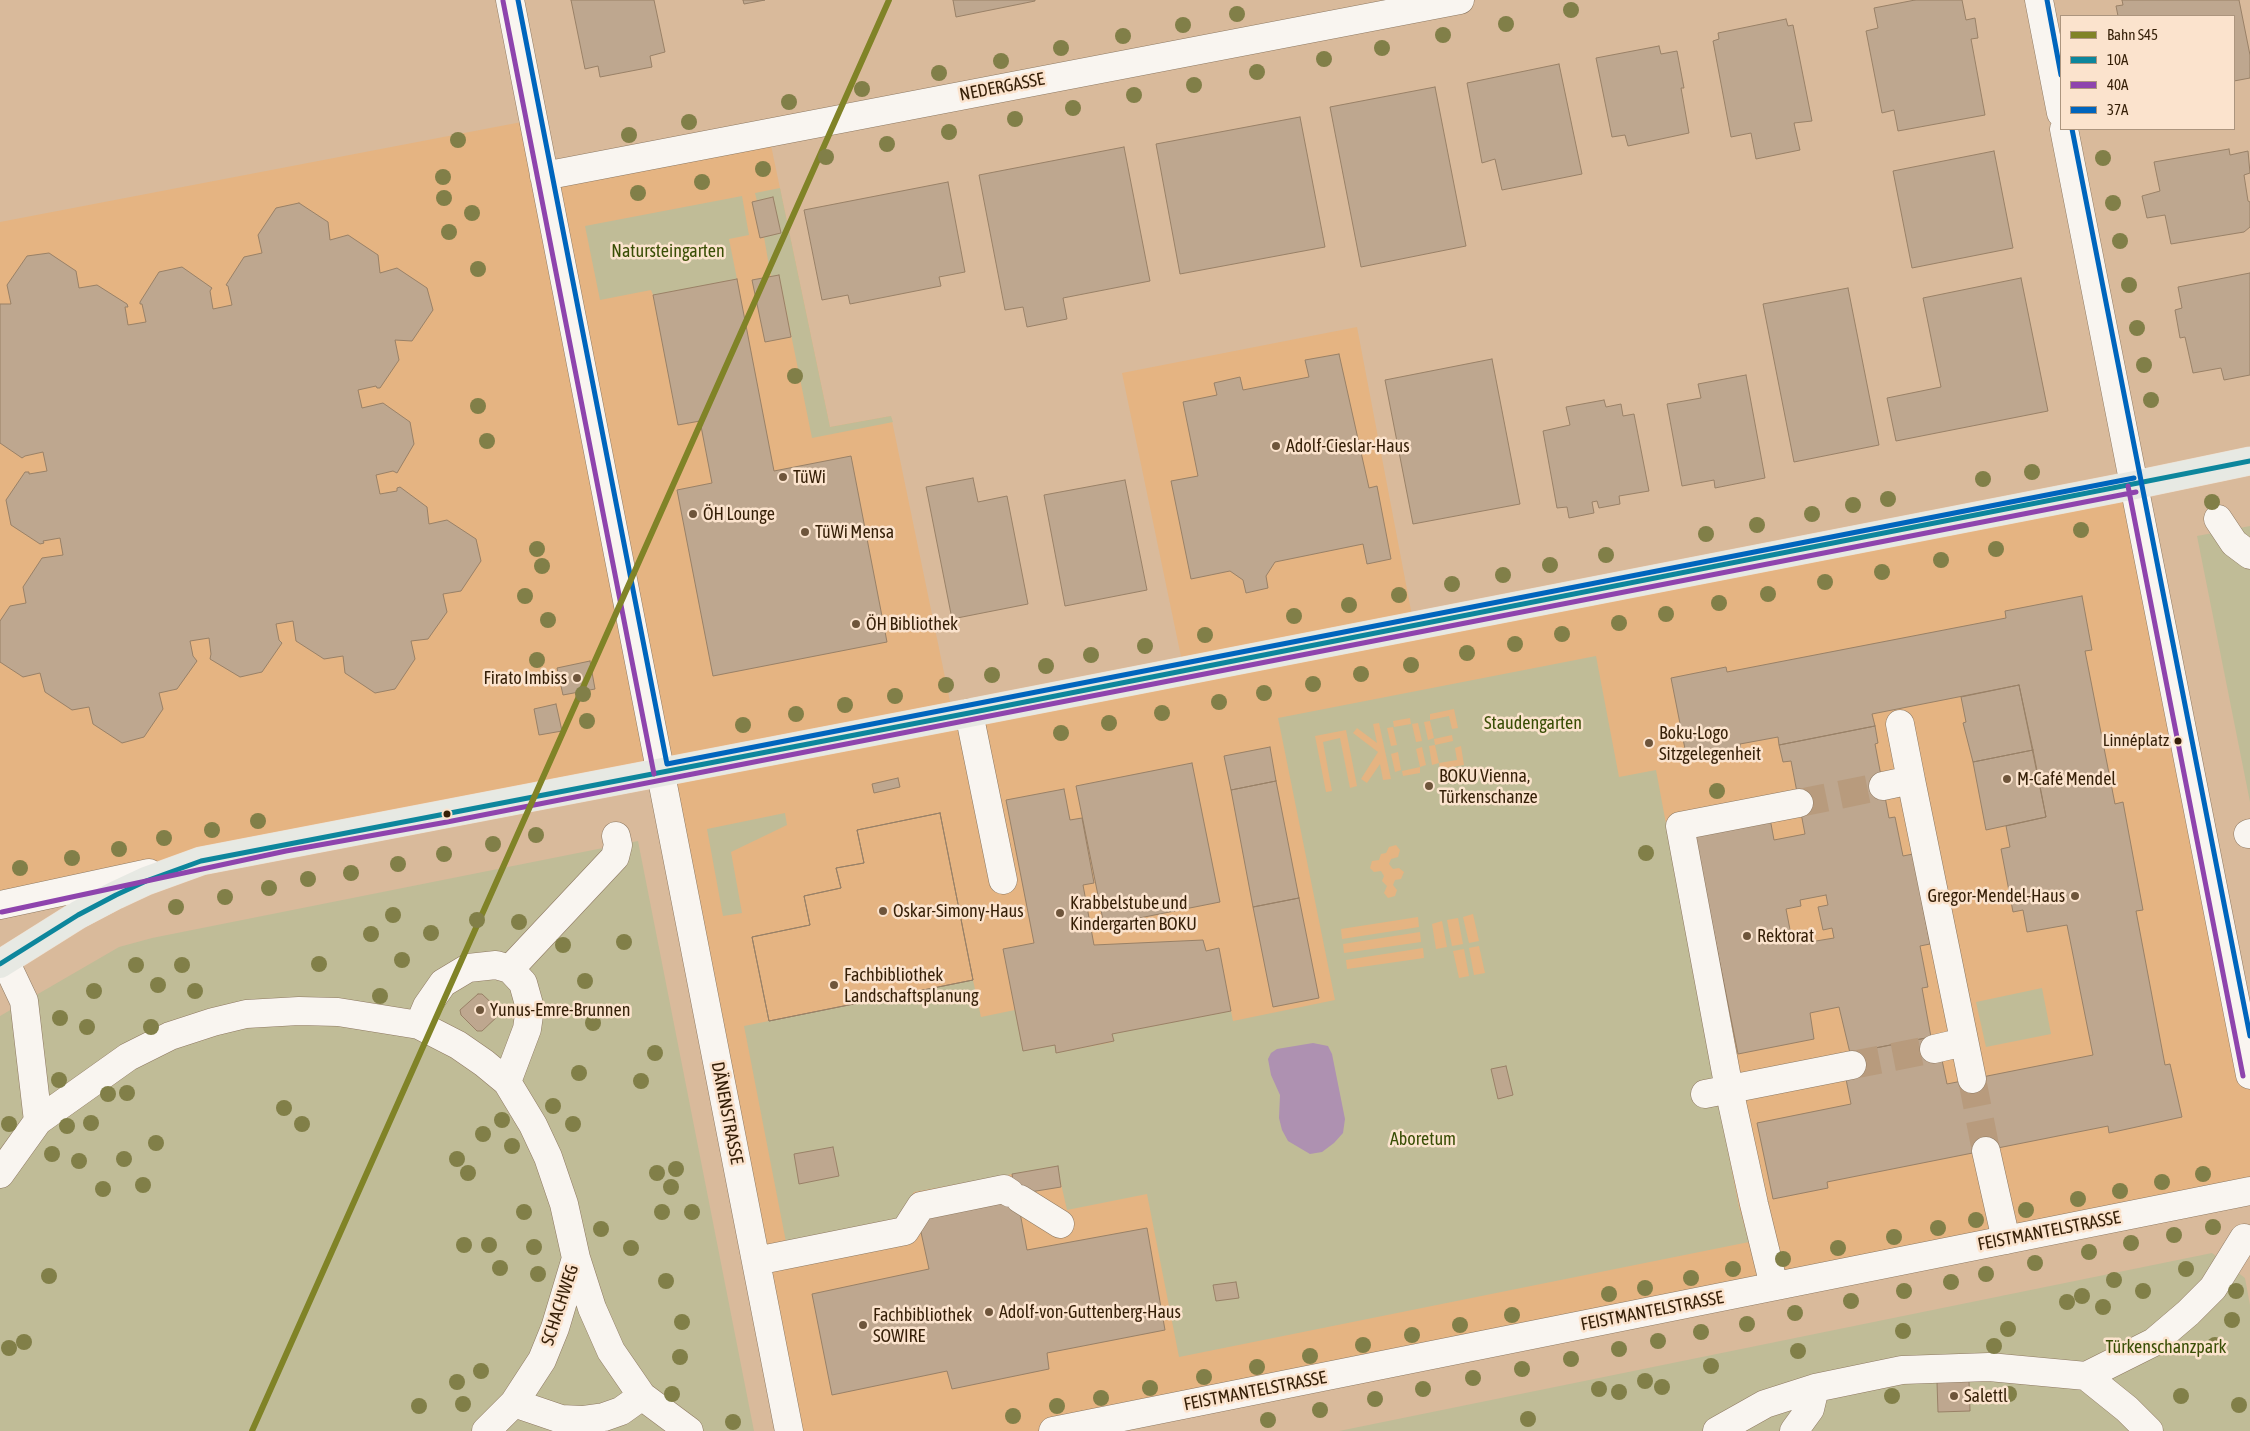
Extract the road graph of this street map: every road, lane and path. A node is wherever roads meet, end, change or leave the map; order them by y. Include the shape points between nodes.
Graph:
1 (510, 0) edge
2 (1460, 0) edge
3 (2039, 0) edge
4 (2060, 108) edge
5 (2064, 130) edge
6 (544, 176) junction
7 (2250, 461) edge
8 (2136, 485) junction
9 (2218, 518) dead end
10 (2250, 555) edge
11 (969, 713) junction
12 (1900, 724) dead end
13 (661, 773) junction
14 (1911, 780) junction
15 (1882, 786) tunnel mouth
16 (1799, 803) tunnel mouth
17 (616, 836) dead end
18 (201, 861) junction
19 (1003, 880) dead end
20 (0, 905) edge
21 (3, 962) edge
22 (510, 969) junction
23 (419, 1025) junction
24 (1964, 1042) junction
25 (1934, 1049) tunnel mouth
26 (1852, 1065) tunnel mouth
27 (2250, 1075) edge
28 (1972, 1079) tunnel mouth
29 (507, 1082) junction
30 (1717, 1092) junction
31 (38, 1121) junction
32 (1986, 1151) tunnel mouth
33 (0, 1174) edge
34 (2250, 1191) edge
35 (1060, 1224) dead end
36 (2244, 1238) dead end
37 (2006, 1240) junction
38 (576, 1258) junction
39 (756, 1261) junction
40 (1774, 1286) junction
41 (2086, 1376) junction
42 (1815, 1388) junction
43 (642, 1396) junction
44 (514, 1403) junction
45 (486, 1431) edge
46 (690, 1431) edge
47 (789, 1431) edge
48 (1053, 1431) edge
49 (1717, 1431) edge
50 (1794, 1431) edge
51 (2150, 1431) edge

1 - 6 street, DÄNENSTRASSE
2 - 6 street, NEDERGASSE
3 - 4 street
5 - 8 street
6 - 13 street, DÄNENSTRASSE
7 - 8 main road
8 - 11 main road
8 - 27 street
9 - 10 street via 2234,543
11 - 13 main road
11 - 19 street
12 - 14 street
13 - 18 main road
13 - 39 street, DÄNENSTRASSE
14 - 15 street
14 - 24 street
16 - 30 street via 1680,826
17 - 22 street via 615,856
18 - 20 street
18 - 21 main road via 116,895
21 - 31 street via 24,1001
22 - 23 street via 496,964 468,968 443,983
22 - 29 street via 523,983 530,1008 522,1046
23 - 29 street, SCHACHWEG via 484,1062
23 - 31 street, SCHACHWEG via 338,1012 299,1011 246,1014 213,1022 170,1036 128,1057
24 - 25 street
24 - 28 street
26 - 30 street
29 - 38 street, SCHACHWEG via 548,1157 569,1221
30 - 40 street via 1754,1204
31 - 33 street, SCHACHWEG
32 - 37 street
34 - 37 street, FEISTMANTELSTRASSE
35 - 39 street via 1004,1189 921,1206 905,1231
36 - 41 street via 2213,1288 2188,1313 2154,1342
37 - 40 street, FEISTMANTELSTRASSE
38 - 43 street via 592,1308 611,1351
38 - 44 street, SCHACHWEG via 542,1360
39 - 47 street, DÄNENSTRASSE
40 - 48 street, FEISTMANTELSTRASSE
41 - 42 street via 1989,1367 1902,1370
41 - 51 street
42 - 49 street via 1765,1404
42 - 50 street via 1810,1409
43 - 44 street via 621,1411 582,1420 561,1419
43 - 46 street
44 - 45 street, SCHACHWEG

